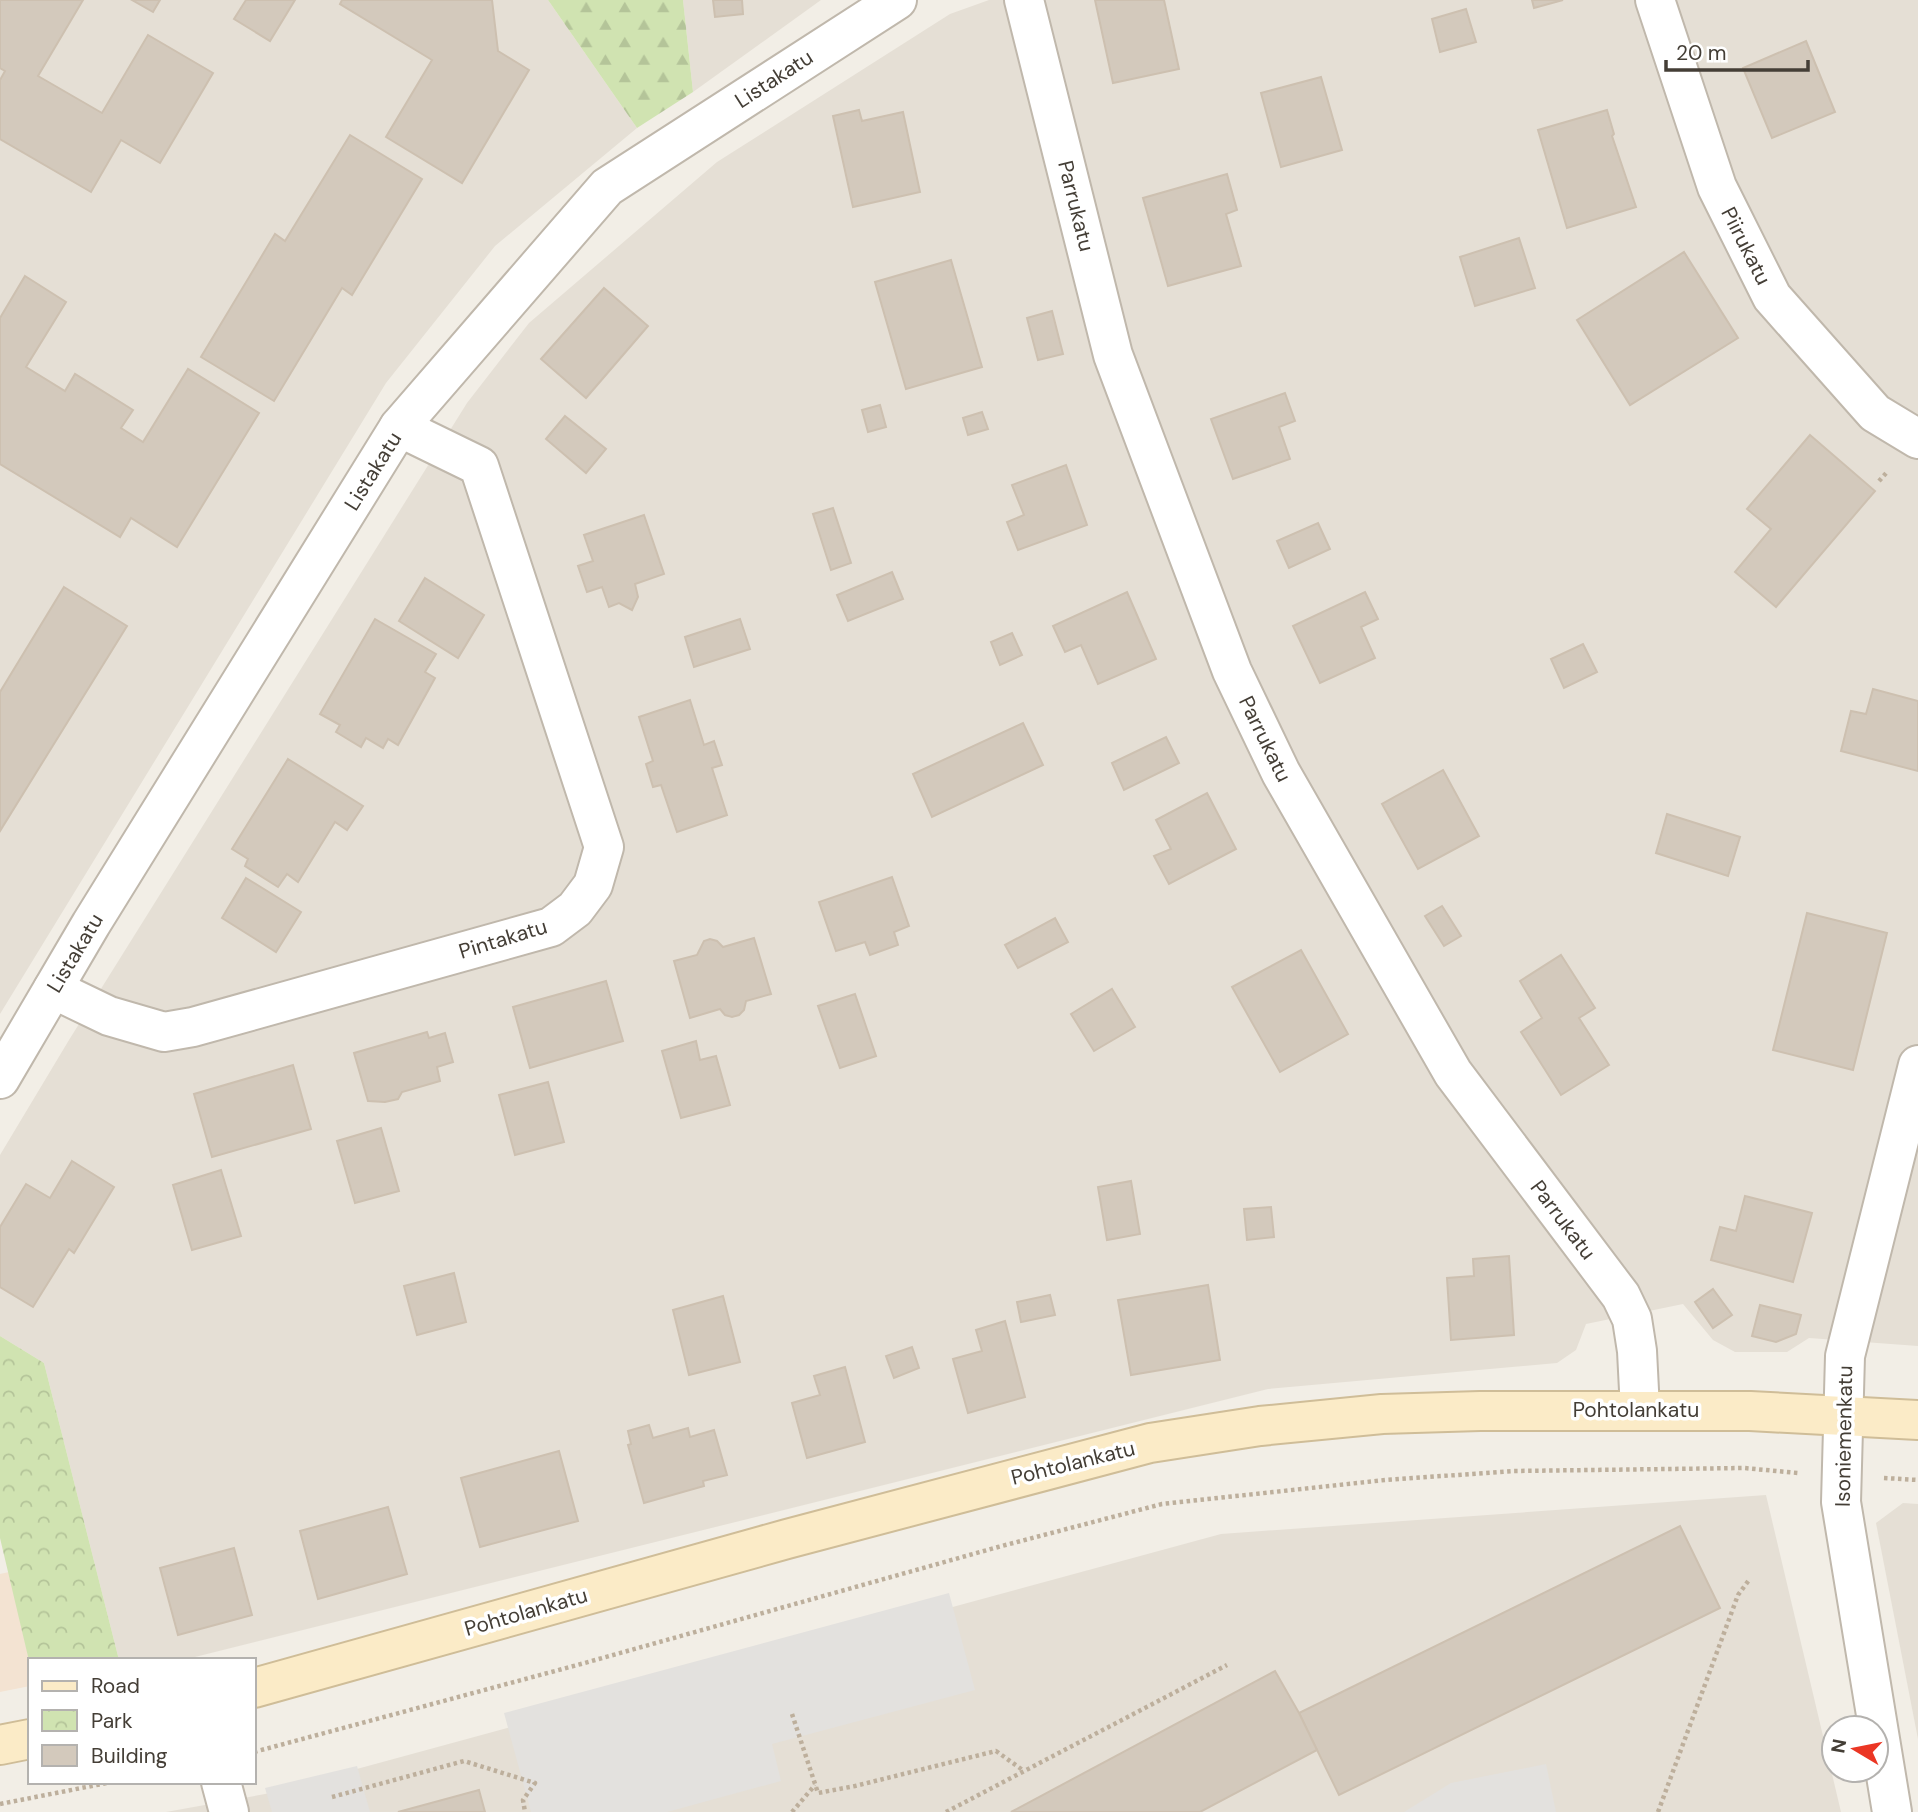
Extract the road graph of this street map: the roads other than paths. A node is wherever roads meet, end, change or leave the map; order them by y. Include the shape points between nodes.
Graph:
1 (897, 0) edge
2 (1024, 0) edge
3 (1655, 0) edge
4 (399, 427) junction
5 (1918, 439) edge
6 (53, 989) junction
7 (1918, 1065) edge
8 (0, 1079) edge
9 (1640, 1410) junction
10 (1844, 1417) junction
11 (1918, 1420) edge
12 (256, 1687) edge
13 (28, 1739) edge
14 (0, 1745) edge
15 (222, 1784) edge
16 (229, 1812) edge
17 (1892, 1812) edge

1 - 4 street, Listakatu via 607,187
2 - 9 street, Parrukatu via 1113,355 1232,671 1280,773 1453,1073 1621,1296 1632,1319
3 - 5 street, Piirukatu via 1717,187 1772,297 1875,413
4 - 6 street, Listakatu
4 - 6 street, Pintakatu via 480,466 604,847 593,885 575,909 551,927 193,1027 164,1032 109,1016
6 - 8 street, Listakatu
7 - 10 street, Isoniemenkatu via 1845,1356
9 - 10 main road, Pohtolankatu
9 - 12 main road, Pohtolankatu via 1382,1414 1150,1443
10 - 11 main road, Pohtolankatu
10 - 17 street, Isoniemenkatu via 1841,1502
13 - 14 main road
15 - 16 street

